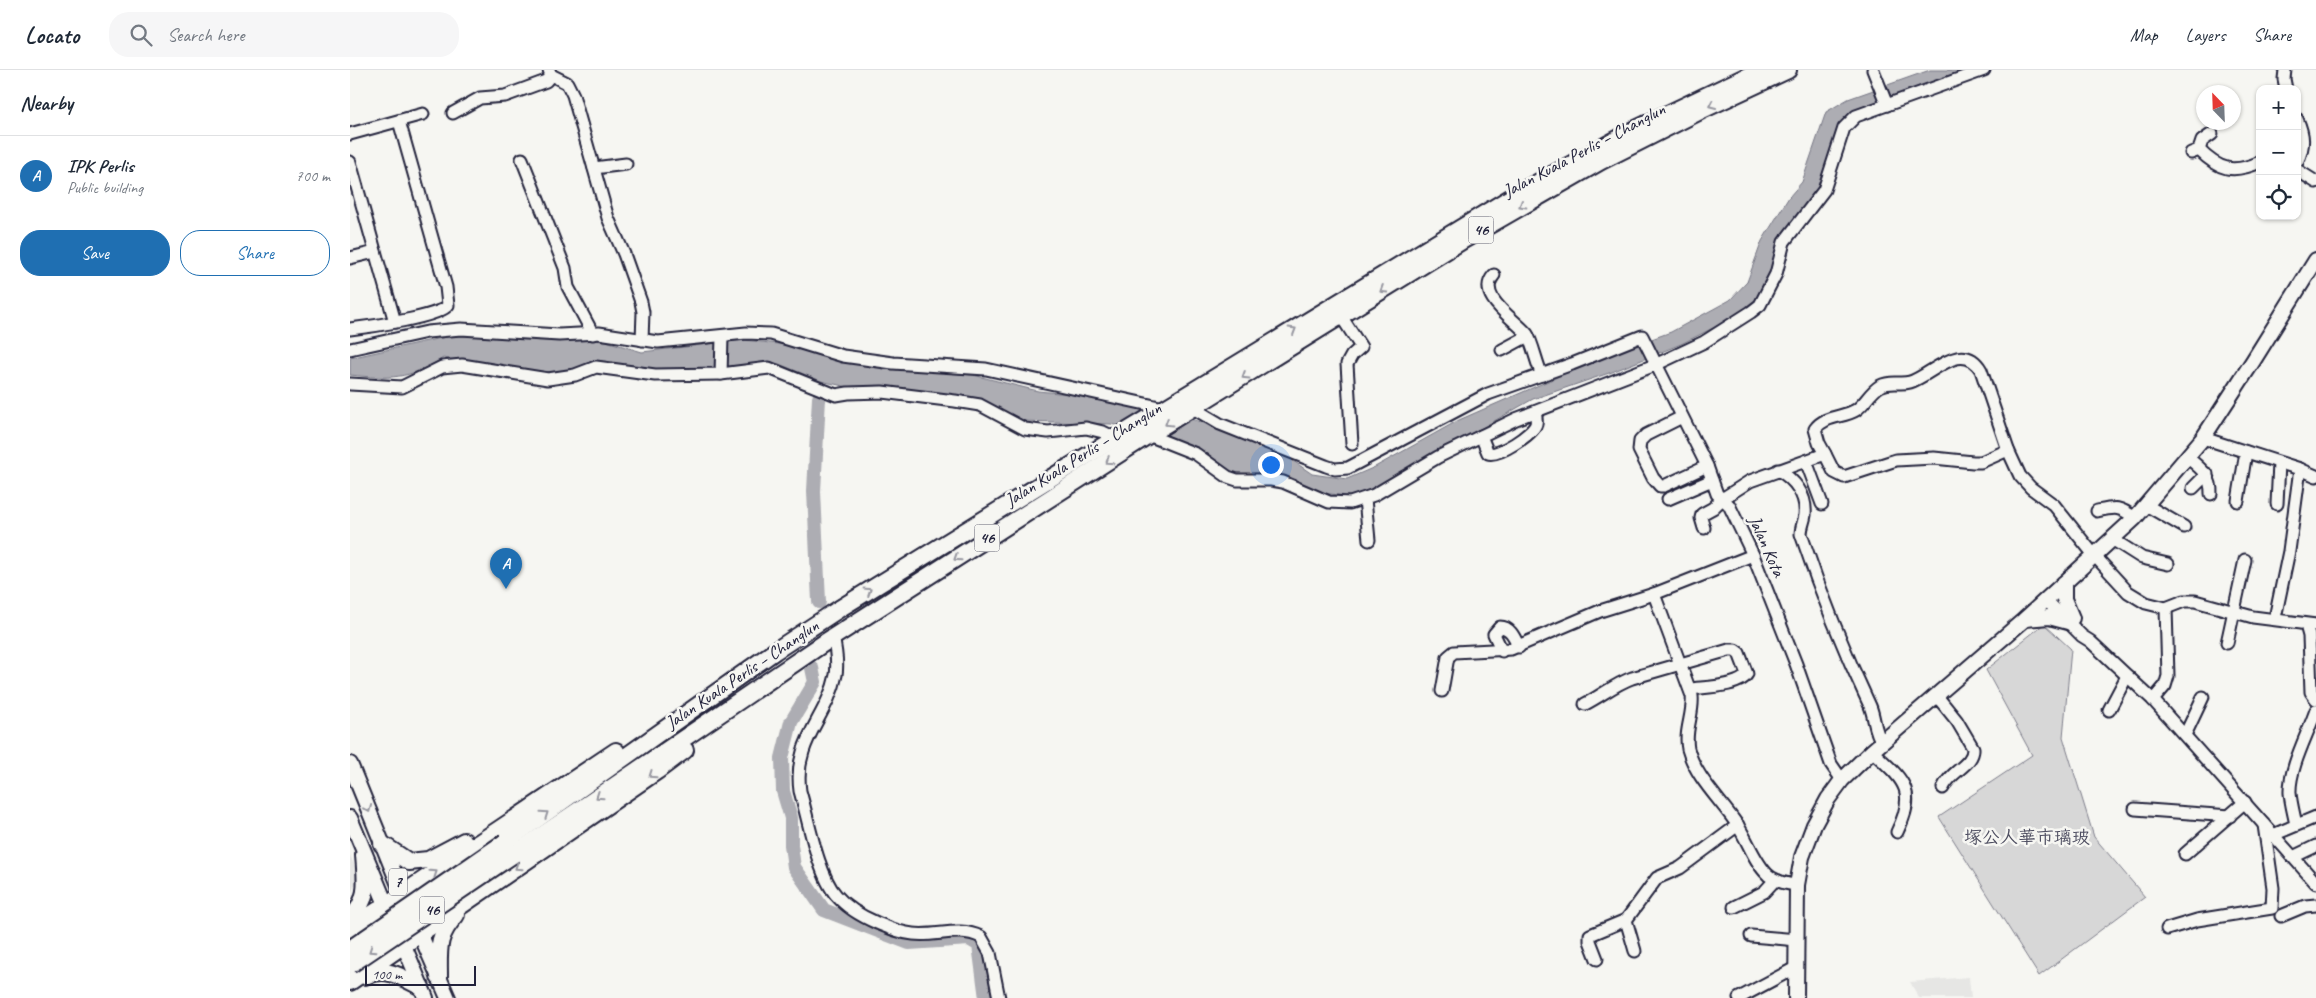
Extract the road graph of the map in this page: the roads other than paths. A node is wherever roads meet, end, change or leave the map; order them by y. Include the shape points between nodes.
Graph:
1 (1760, 70) edge
2 (1788, 70) edge
3 (1873, 70) edge
4 (1984, 70) edge
5 (2286, 70) edge
6 (550, 72) edge
7 (2285, 85) edge
8 (1886, 103) junction
9 (454, 113) dead end
10 (423, 114) dead end
11 (399, 121) junction
12 (2301, 128) edge
13 (350, 134) edge
14 (2212, 134) dead end
15 (2301, 153) edge
16 (522, 159) dead end
17 (350, 162) edge
18 (2256, 163) edge
19 (626, 164) dead end
20 (594, 168) junction
21 (2301, 173) edge
22 (2316, 182) edge
23 (354, 191) edge
24 (375, 252) junction
25 (350, 258) edge
26 (2316, 260) edge
27 (1494, 275) dead end
28 (1341, 316) junction
29 (396, 322) junction
30 (350, 329) edge
31 (592, 334) junction
32 (1528, 336) junction
33 (722, 339) junction
34 (642, 340) junction
35 (350, 349) edge
36 (1502, 350) dead end
37 (1653, 361) junction
38 (722, 372) junction
39 (1542, 375) junction
40 (350, 384) edge
41 (1163, 409) junction
42 (1190, 410) junction
43 (1535, 412) junction
44 (1682, 417) junction
45 (1149, 435) junction
46 (1482, 436) junction
47 (1118, 437) junction
48 (2203, 438) junction
49 (1352, 444) dead end
50 (2008, 450) junction
51 (2246, 452) junction
52 (1825, 454) junction
53 (2187, 457) junction
54 (1806, 461) junction
55 (2279, 463) junction
56 (1707, 466) junction
57 (2300, 469) junction
58 (1778, 470) junction
59 (2207, 474) junction
60 (2316, 476) edge
61 (1712, 480) junction
62 (2193, 488) dead end
63 (2211, 494) dead end
64 (1365, 499) junction
65 (1668, 499) dead end
66 (1722, 499) junction
67 (2238, 501) dead end
68 (1822, 504) dead end
69 (2277, 504) dead end
70 (2146, 505) junction
71 (2097, 511) dead end
72 (2135, 518) junction
73 (2184, 527) dead end
74 (1704, 528) dead end
75 (2112, 539) junction
76 (1369, 540) dead end
77 (1753, 555) junction
78 (2094, 555) junction
79 (2245, 560) dead end
80 (2168, 564) dead end
81 (2064, 583) junction
82 (1654, 594) junction
83 (2048, 598) junction
84 (2166, 608) junction
85 (2234, 611) junction
86 (2275, 618) junction
87 (2025, 620) junction
88 (2070, 620) junction
89 (2311, 625) edge
90 (2227, 643) dead end
91 (818, 647) junction
92 (1520, 647) junction
93 (1502, 651) junction
94 (768, 656) junction
95 (1680, 664) junction
96 (2127, 676) junction
97 (1690, 689) junction
98 (1442, 691) dead end
99 (1936, 695) junction
100 (2203, 697) dead end
101 (2316, 699) edge
102 (2153, 700) junction
103 (1585, 704) dead end
104 (2109, 710) dead end
105 (2316, 710) edge
106 (2185, 735) junction
107 (1877, 746) junction
108 (350, 764) edge
109 (571, 780) junction
110 (1842, 780) junction
111 (1943, 788) dead end
112 (2246, 802) junction
113 (2135, 809) dead end
114 (2230, 816) junction
115 (2316, 817) edge
116 (350, 818) edge
117 (2296, 824) junction
118 (1738, 825) junction
119 (2264, 825) junction
120 (1897, 832) dead end
121 (2274, 835) junction
122 (382, 844) junction
123 (2316, 846) edge
124 (510, 848) junction
125 (2185, 854) dead end
126 (364, 855) junction
127 (2293, 857) junction
128 (1775, 880) junction
129 (2316, 883) edge
130 (1797, 884) junction
131 (401, 889) junction
132 (383, 898) junction
133 (469, 900) junction
134 (2316, 904) edge
135 (1734, 907) dead end
136 (2281, 916) dead end
137 (350, 920) edge
138 (1626, 920) junction
139 (350, 929) edge
140 (2168, 929) dead end
141 (1751, 936) dead end
142 (422, 938) junction
143 (1797, 940) junction
144 (405, 948) junction
145 (350, 949) edge
146 (1635, 951) dead end
147 (1597, 959) dead end
148 (350, 965) edge
149 (1797, 967) junction
150 (438, 977) junction
151 (350, 983) edge
152 (424, 993) edge
153 (448, 998) edge
154 (999, 998) edge
155 (1739, 998) edge
156 (1796, 998) edge

41 -> 1 highway, Jalan Kuala Perlis – Changlun / 46 via 1515,195 1636,129
2 -> 28 highway, Jalan Kuala Perlis – Changlun / 46 via 1571,177
3 - 8 street
4 - 8 street
5 - 7 street
6 - 9 street via 546,81 505,96 480,98
6 - 20 street via 570,87
8 - 37 street via 1856,116 1844,128 1824,190 1784,242 1776,274 1760,305 1704,342
10 - 11 street
11 - 13 street
11 - 29 street via 448,300 446,308 441,311
12 - 15 street via 2304,147
14 - 18 street via 2195,151 2224,169 2234,170
16 - 31 street via 565,268 568,287
17 - 23 street
19 - 20 street
20 - 34 street via 608,218 641,302
21 - 22 street
23 - 24 street
24 - 25 street
24 - 29 street
26 - 48 main road
27 - 32 street via 1488,287 1492,297
28 -> 42 highway, Jalan Kuala Perlis – Changlun / 46
28 - 49 street via 1361,347 1347,364
29 - 30 street
31 - 34 street
31 - 35 street via 443,330
32 - 36 street
32 - 39 street
33 - 34 street
33 - 38 street
33 - 41 street via 746,333 771,334 843,356 986,370
37 - 39 street, Jalan Kota via 1643,337
37 - 43 street
37 - 44 street, Jalan Kota
38 - 40 street via 655,376 596,367 575,375 548,379 450,365 402,387
38 - 47 street via 769,368 836,395 882,392 955,400 980,405 1025,429 1048,432 1086,428
39 - 42 street via 1472,402 1348,468 1326,466
41 - 47 highway, Jalan Kuala Perlis – Changlun / 46
42 -> 45 highway, Jalan Kuala Perlis – Changlun / 46
43 - 46 street
43 - 46 street via 1534,427 1517,442 1495,454 1488,453
44 - 56 street, Jalan Kota
44 - 56 street via 1646,435 1638,450 1660,486
45 - 64 street via 1196,454 1237,480 1284,482 1328,502 1350,503
45 -> 91 highway, Jalan Kuala Perlis – Changlun / 46
46 - 64 street
94 -> 47 highway, Jalan Kuala Perlis – Changlun / 46
48 - 51 street
48 - 53 main road
50 - 52 street via 1981,462 1934,458 1896,460 1844,477 1834,472
50 - 52 street via 1981,370 1975,361 1960,358 1910,382 1897,381 1882,386 1870,393 1854,412 1818,424 1816,436
50 - 78 street via 2024,482 2054,505
51 - 55 street
51 - 67 street
52 - 54 street
53 - 59 street
53 - 70 main road
54 - 58 street
54 - 68 street
55 - 57 street
55 - 69 street
56 - 61 street, Jalan Kota
57 - 60 street
57 - 86 street via 2289,551
58 - 66 street via 1750,481
58 - 107 street via 1792,478 1802,498 1805,515 1801,534 1848,661 1871,708
59 - 62 street
59 - 63 street
61 - 65 street
61 - 66 street, Jalan Kota
64 - 76 street
66 - 74 street via 1702,514 1700,518
66 - 77 street, Jalan Kota via 1730,505
70 - 72 main road
70 - 73 street
71 - 72 street via 2116,507
72 - 75 main road
75 - 78 main road
75 - 80 street via 2142,558
77 - 82 street
77 - 110 street, Jalan Kota via 1831,764
78 - 81 main road
78 - 84 street via 2136,598
79 - 85 street
81 - 83 main road
81 - 88 main road via 2064,599
82 - 92 street via 1600,610
82 - 95 street
83 - 87 main road
83 - 88 street
84 - 85 street via 2184,601 2196,601
84 - 102 street via 2168,676 2165,686
85 - 86 street via 2253,617
85 - 90 street
86 - 89 street
87 - 88 main road via 2049,616
87 - 99 main road
88 - 96 street
89 - 101 street via 2311,692
91 -> 124 highway, Jalan Kuala Perlis – Changlun / 46
91 -> 133 highway via 658,771
91 - 154 street via 837,654 836,676 803,749 798,777 825,878 846,904 896,931 916,935 963,931 981,937 990,953
92 - 93 street
92 - 93 street via 1506,628 1500,628 1494,634
93 - 98 street via 1454,652 1448,657
94 - 109 highway
124 -> 94 highway, Jalan Kuala Perlis – Changlun / 46
95 - 97 street
95 - 97 street via 1735,650 1747,674 1743,679 1726,685
95 - 103 street via 1622,681
96 - 102 street
96 - 104 street
97 - 118 street via 1693,705 1687,732 1691,758
99 - 107 main road
99 - 111 street via 1973,748 1970,758 1950,776
100 - 106 street
102 - 106 street
105 - 117 street via 2291,784
106 - 112 street
107 - 110 main road
107 - 120 street via 1908,796
108 -> 122 main road, 7
109 - 122 highway via 428,860 410,862
131 -> 109 highway
110 - 130 main road via 1814,825 1802,857
112 - 114 street
112 - 119 street
113 - 114 street
114 - 125 street
115 - 117 street
116 - 126 main road, 7
117 - 121 street
118 - 128 street via 1766,874
118 - 138 street via 1680,868 1657,878
119 - 121 street
119 - 140 street via 2273,888 2272,908 2197,920
121 - 127 street
122 - 131 main road, 7
123 - 127 street
124 - 145 highway, Jalan Kuala Perlis – Changlun / 46, bridge
124 -> 148 highway, Jalan Kuala Perlis – Changlun / 46, bridge
126 - 132 main road, 7
126 - 137 highway via 364,900
127 - 129 street
128 - 130 street
128 - 135 street via 1764,892
130 - 143 main road
131 - 132 highway
131 - 142 main road, 7
132 - 139 highway
132 - 144 main road, 7
133 - 142 highway
133 - 150 highway via 444,928 440,939
134 - 136 street
138 - 146 street
138 - 147 street via 1590,935
141 - 143 street
142 - 144 highway
142 - 150 main road, 7
143 - 149 main road
144 - 151 highway
144 - 152 main road, 7
149 - 155 street
149 - 156 main road
150 - 153 main road, 7
151 - 152 highway via 385,971 396,974

